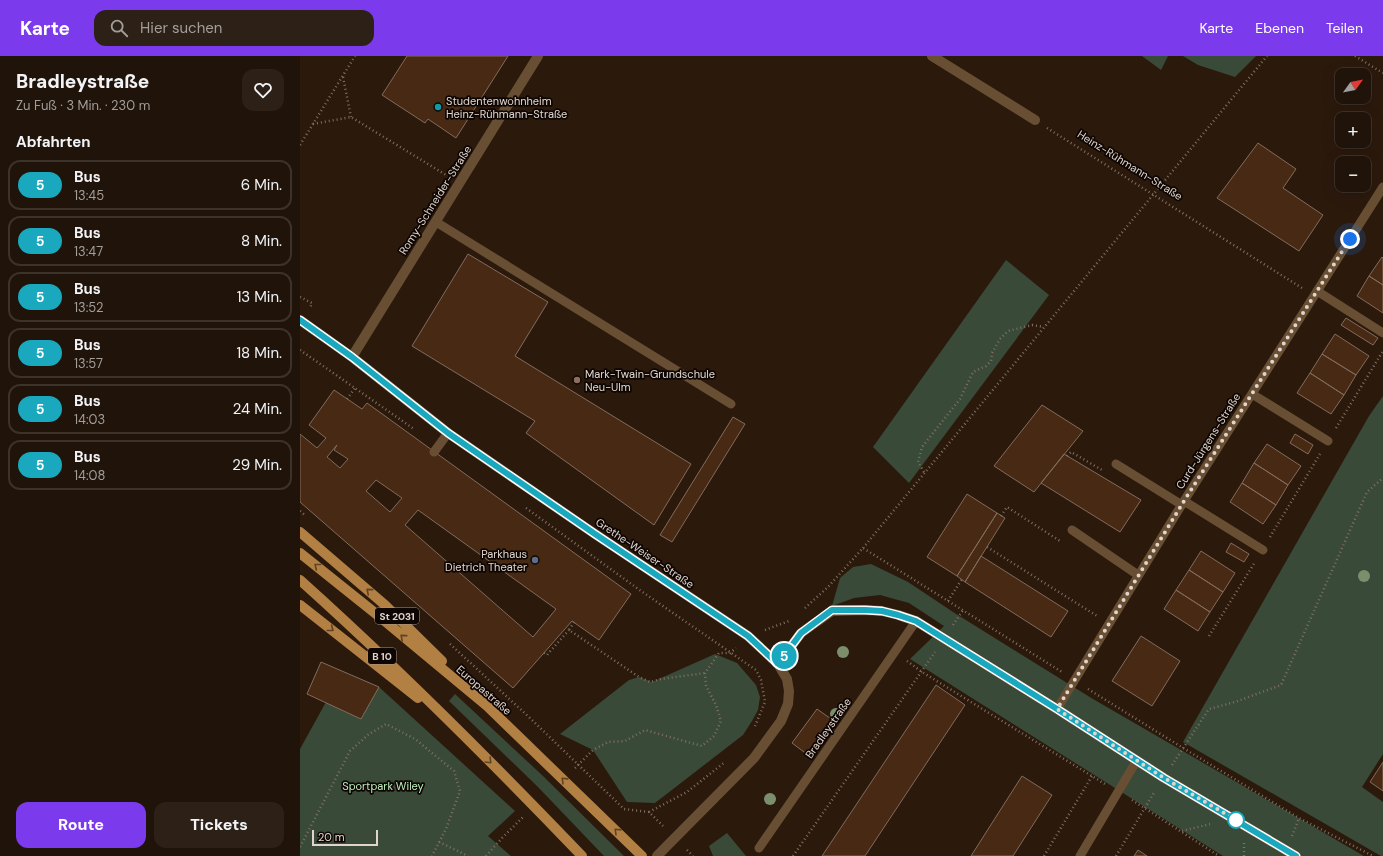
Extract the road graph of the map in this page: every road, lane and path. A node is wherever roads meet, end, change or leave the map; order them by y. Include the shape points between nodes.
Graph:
1 (355, 56) edge
2 (538, 56) edge
3 (932, 56) edge
4 (1267, 56) edge
5 (1355, 56) edge
6 (1383, 73) edge
7 (342, 76) junction
8 (351, 118) junction
9 (1035, 120) joint
10 (313, 124) junction
11 (300, 145) edge
12 (460, 183) junction
13 (1383, 187) edge
14 (1154, 194) junction
15 (436, 222) junction
16 (1316, 293) junction
17 (300, 320) edge
18 (1044, 327) junction
19 (1383, 333) edge
20 (1383, 351) edge
21 (352, 357) junction
22 (355, 388) dead end
23 (1252, 394) junction
24 (347, 399) dead end
25 (731, 404) dead end
26 (448, 433) junction
27 (1328, 441) junction
28 (434, 452) dead end
29 (1116, 464) dead end
30 (925, 473) junction
31 (1383, 478) edge
32 (1183, 503) junction
33 (300, 511) edge
34 (312, 521) dead end
35 (1072, 530) dead end
36 (300, 532) edge
37 (987, 547) dead end
38 (863, 548) dead end
39 (1263, 550) junction
40 (300, 553) edge
41 (1138, 575) junction
42 (962, 579) dead end
43 (300, 580) edge
44 (948, 601) dead end
45 (300, 605) edge
46 (963, 610) dead end
47 (916, 621) junction
48 (574, 622) dead end
49 (1109, 623) junction
50 (569, 630) junction
51 (748, 636) junction
52 (1209, 636) dead end
53 (944, 638) junction
54 (446, 640) dead end
55 (894, 652) junction
56 (544, 653) dead end
57 (730, 653) junction
58 (778, 664) junction
59 (922, 672) junction
60 (705, 673) junction
61 (487, 706) junction
62 (1057, 709) junction
63 (462, 733) junction
64 (753, 733) dead end
65 (730, 758) dead end
66 (1137, 760) junction
67 (570, 772) dead end
68 (1092, 776) junction
69 (1164, 778) junction
70 (1118, 792) junction
71 (1145, 807) junction
72 (649, 812) junction
73 (525, 816) dead end
74 (1300, 818) dead end
75 (1214, 823) dead end
76 (1181, 831) junction
77 (1291, 836) dead end
78 (675, 838) junction
79 (439, 842) junction
80 (1244, 842) dead end
81 (300, 847) edge
82 (759, 848) dead end
83 (432, 856) edge
84 (468, 856) edge
85 (486, 856) edge
86 (582, 856) edge
87 (642, 856) edge
88 (657, 856) edge
89 (693, 856) edge
90 (793, 856) edge
91 (1044, 856) edge
92 (1080, 856) edge
93 (1116, 856) edge
94 (1219, 856) edge
95 (1244, 856) edge
96 (1296, 856) edge

1 - 7 path
2 - 12 street, Romy-Schneider-Straße
3 - 9 street
4 - 14 path
5 - 6 path
7 - 8 path
7 - 10 path
8 - 10 path
8 - 12 path
9 - 14 path, Heinz-Rühmann-Straße
10 - 11 path
12 - 15 street, Romy-Schneider-Straße
13 - 16 lane, Curd-Jürgens-Straße
14 - 16 path, Heinz-Rühmann-Straße
14 - 18 path
15 - 21 street, Romy-Schneider-Straße
15 - 25 lane
16 - 19 lane
16 - 23 lane, Curd-Jürgens-Straße
17 - 21 street, Grethe-Weiser-Straße
18 - 30 path
18 - 30 path via 1032,324 1008,331 992,353 991,361 973,372 960,399 922,447 918,462
20 - 27 path
21 - 26 street, Grethe-Weiser-Straße
22 - 24 path
23 - 27 lane
23 - 32 lane, Curd-Jürgens-Straße
26 - 28 lane
26 - 51 street, Grethe-Weiser-Straße
27 - 39 path
29 - 32 lane
30 - 38 path
31 - 69 path via 1367,492 1281,685 1209,709
32 - 39 lane
32 - 41 lane, Curd-Jürgens-Straße
33 - 34 path
35 - 41 lane
61 -> 36 main road, St 2031 via 385,604
37 - 49 path
39 - 52 path
61 -> 40 main road, Europastraße / B 10
41 - 49 lane, Curd-Jürgens-Straße
42 - 44 path
43 - 63 main road, B 10 via 352,626
45 -> 63 main road
46 - 53 path
47 - 53 street
47 - 55 lane, Bradleystraße
47 - 58 street via 882,611 832,610 801,633
48 - 50 path
49 - 62 lane, Curd-Jürgens-Straße
50 - 56 path via 547,655
50 - 60 path via 650,682
51 - 57 path
51 - 58 street, Grethe-Weiser-Straße
53 - 59 path
53 - 62 street
54 - 72 path via 624,809
55 - 59 path
55 - 82 lane, Bradleystraße
57 - 60 path via 719,653
57 - 64 path via 756,670 761,680 765,702
58 - 78 street, Grethe-Weiser-Straße via 787,679 789,691 788,704 781,722 754,758
59 - 68 path
59 - 90 path
60 - 67 path via 706,686 721,721 714,736 702,746 645,730 625,741 608,742 593,750
87 -> 61 main road, Europastraße / B 10
62 - 66 street
63 -> 86 main road, B 10
65 - 72 path via 687,792
66 - 69 street
66 - 70 lane
68 - 70 path
68 - 91 path
69 - 96 street
70 - 71 path
70 - 92 lane
71 - 76 path
71 - 93 path
72 - 78 path
73 - 85 path
74 - 77 path
75 - 76 path
76 - 94 path
78 - 88 street, Grethe-Weiser-Straße
78 - 89 path
79 - 81 path via 460,791 454,771 415,739 386,724 369,734 350,751
79 - 83 path
79 - 84 path
80 - 95 path

